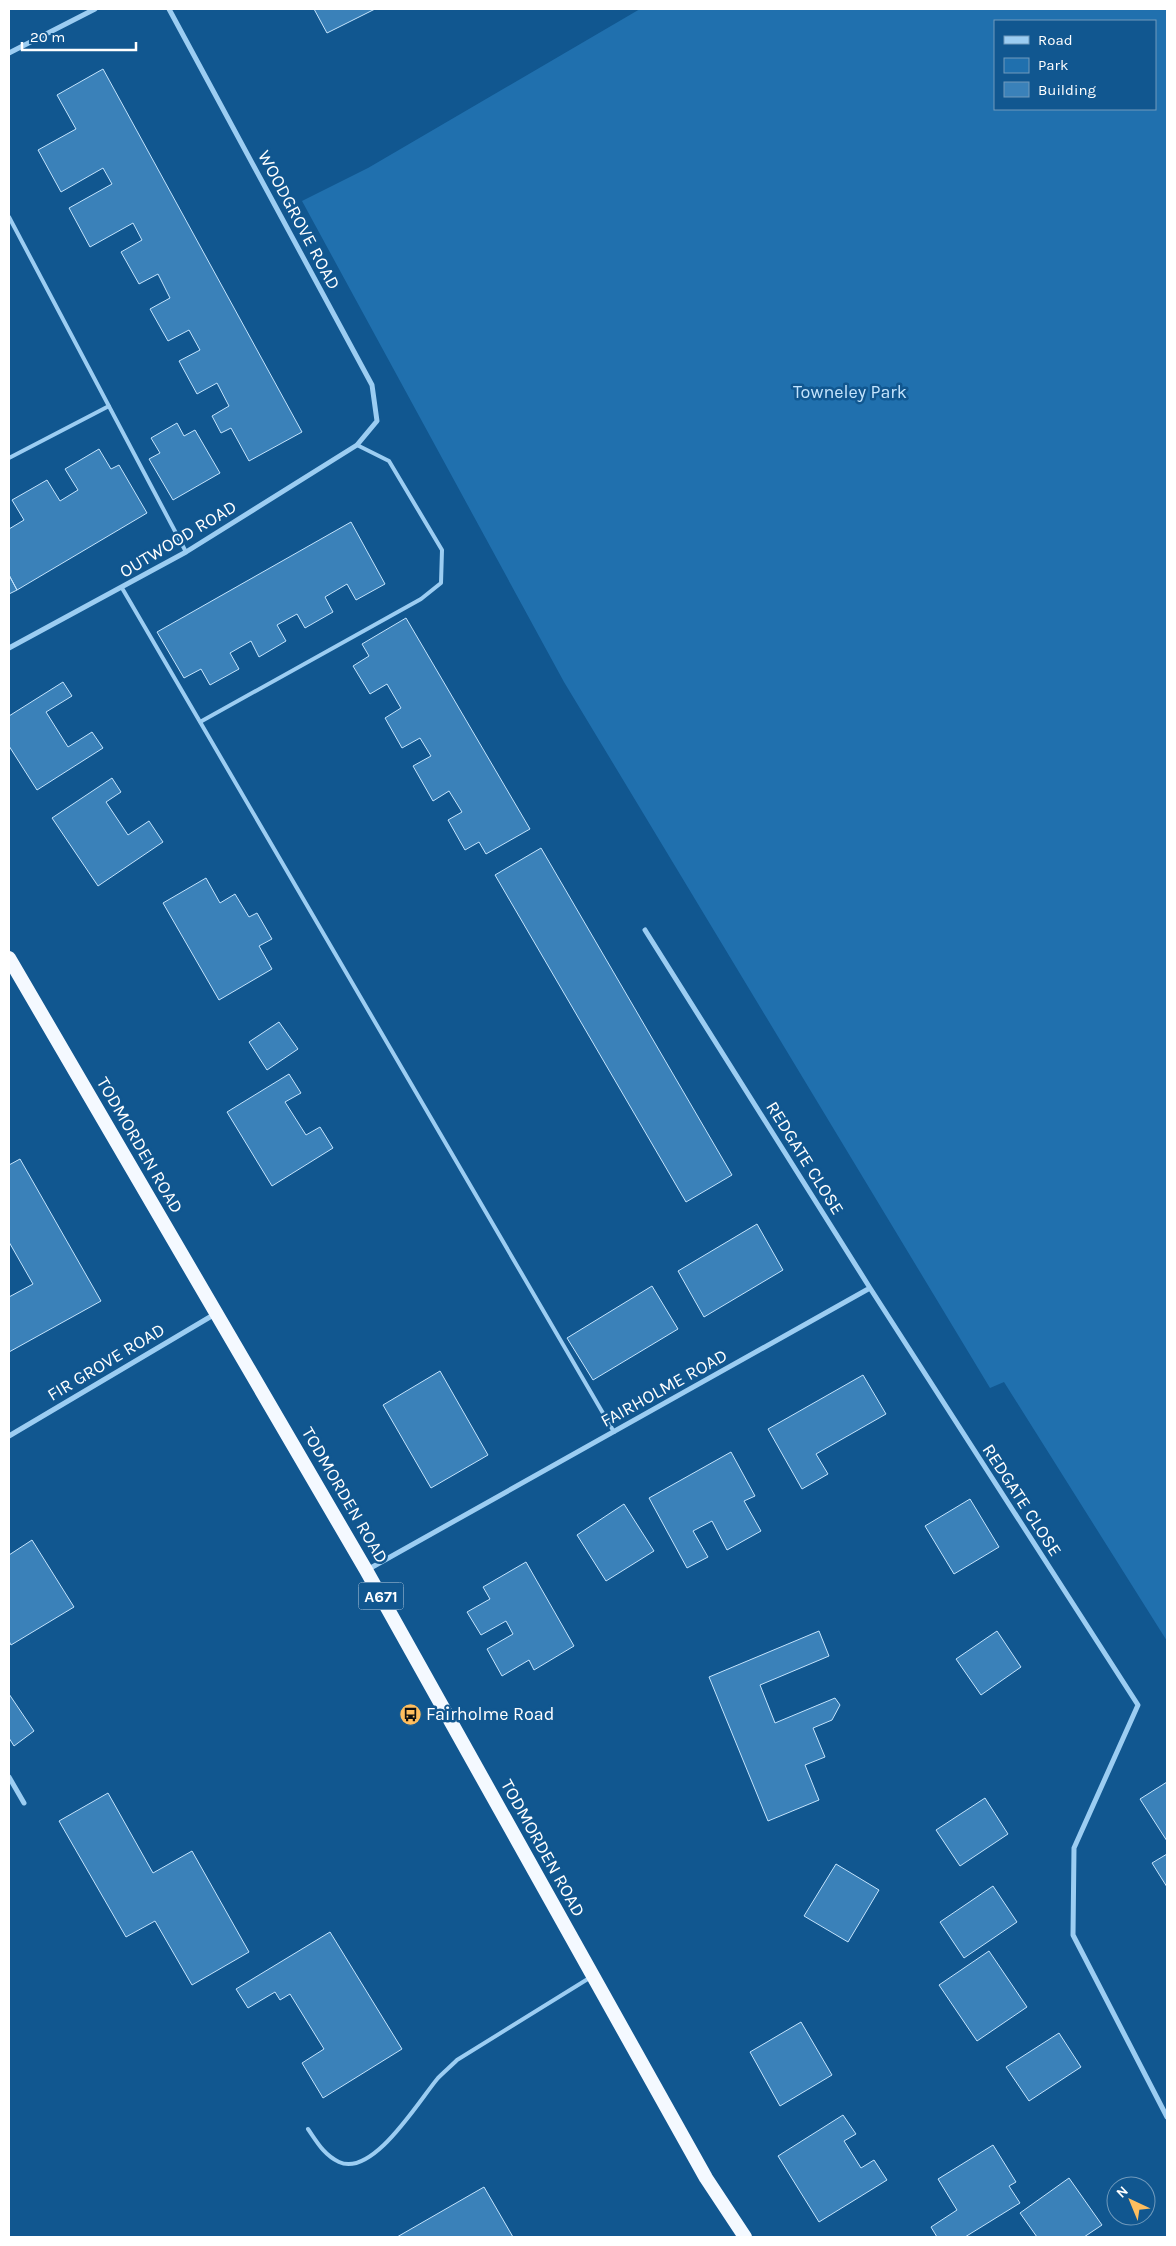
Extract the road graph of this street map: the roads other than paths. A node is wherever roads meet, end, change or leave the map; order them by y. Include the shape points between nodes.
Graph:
1 (95, 9) edge
2 (170, 9) edge
3 (9, 53) edge
4 (9, 216) edge
5 (11, 224) edge
6 (109, 406) junction
7 (357, 445) junction
8 (9, 458) edge
9 (186, 552) junction
10 (122, 588) junction
11 (9, 648) edge
12 (200, 722) junction
13 (645, 930) dead end
14 (9, 958) edge
15 (870, 1288) junction
16 (217, 1312) junction
17 (614, 1432) junction
18 (9, 1436) edge
19 (366, 1570) junction
20 (9, 1777) edge
21 (24, 1802) dead end
22 (593, 1976) junction
23 (1167, 2117) edge
24 (308, 2129) dead end
25 (745, 2237) edge

1 - 3 street
2 - 7 street, WOODGROVE ROAD via 372,385 377,421
4 - 5 lane
5 - 6 lane
6 - 8 lane
6 - 9 lane
7 - 9 street, OUTWOOD ROAD
7 - 12 lane via 389,461 442,550 441,583 421,598
9 - 10 street, OUTWOOD ROAD
10 - 11 street, OUTWOOD ROAD
10 - 12 lane
12 - 17 lane
13 - 15 street, REDGATE CLOSE
14 - 16 highway, TODMORDEN ROAD / A671
15 - 17 street, FAIRHOLME ROAD
15 - 23 street, REDGATE CLOSE via 1138,1705 1074,1848 1073,1935
16 - 18 street, FIR GROVE ROAD
16 - 19 highway, TODMORDEN ROAD / A671
17 - 19 street, FAIRHOLME ROAD
19 - 22 highway, TODMORDEN ROAD / A671
20 - 21 street
22 - 24 lane via 458,2060 439,2077 401,2129 355,2164 340,2163 324,2152
22 - 25 highway, TODMORDEN ROAD / A671 via 706,2178

